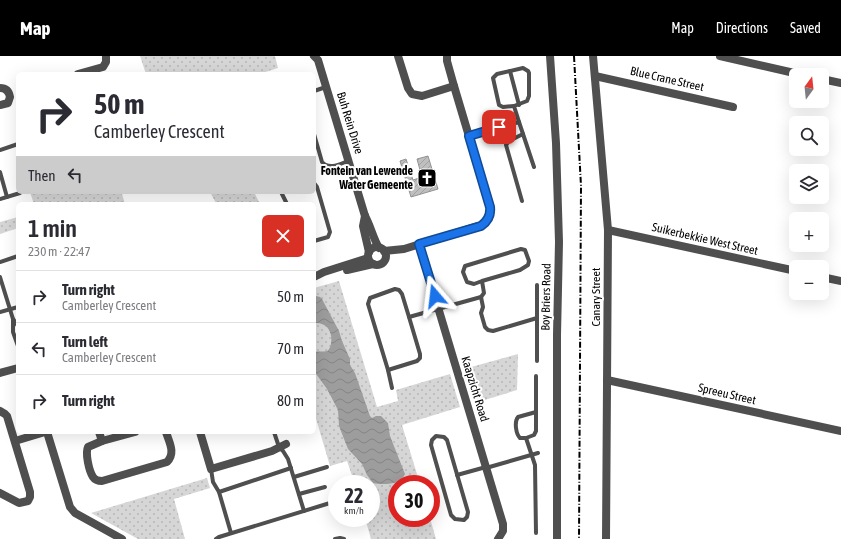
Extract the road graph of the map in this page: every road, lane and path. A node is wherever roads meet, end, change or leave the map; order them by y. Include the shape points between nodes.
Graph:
1 (398, 56) edge
2 (447, 56) edge
3 (550, 56) edge
4 (593, 56) edge
5 (720, 56) edge
6 (317, 57) edge
7 (106, 59) edge
8 (510, 71) junction
9 (85, 72) edge
10 (789, 72) edge
11 (595, 76) junction
12 (829, 80) edge
13 (841, 83) edge
14 (454, 86) junction
15 (326, 87) junction
16 (0, 88) edge
17 (316, 90) edge
18 (14, 92) edge
19 (0, 105) edge
20 (516, 105) junction
21 (733, 107) dead end
22 (519, 122) junction
23 (523, 134) junction
24 (469, 136) junction
25 (316, 143) edge
26 (16, 145) edge
27 (0, 150) edge
28 (348, 161) junction
29 (534, 167) dead end
30 (0, 172) edge
31 (316, 186) edge
32 (17, 194) edge
33 (7, 197) junction
34 (0, 199) edge
35 (522, 201) dead end
36 (365, 216) junction
37 (608, 230) junction
38 (316, 241) edge
39 (419, 244) junction
40 (383, 253) junction
41 (16, 258) edge
42 (370, 258) junction
43 (0, 262) edge
44 (789, 269) edge
45 (316, 276) edge
46 (0, 278) edge
47 (829, 278) edge
48 (482, 281) junction
49 (841, 281) edge
50 (538, 285) dead end
51 (2, 291) edge
52 (481, 297) junction
53 (16, 308) edge
54 (438, 309) junction
55 (10, 310) junction
56 (0, 312) edge
57 (409, 317) junction
58 (537, 318) junction
59 (13, 319) junction
60 (16, 323) edge
61 (16, 340) edge
62 (537, 361) dead end
63 (16, 369) edge
64 (388, 370) junction
65 (0, 373) edge
66 (536, 376) dead end
67 (607, 380) junction
68 (392, 388) dead end
69 (0, 411) edge
70 (536, 412) junction
71 (841, 431) edge
72 (39, 434) edge
73 (47, 434) edge
74 (100, 434) edge
75 (128, 434) edge
76 (167, 434) edge
77 (201, 434) edge
78 (275, 434) edge
79 (526, 438) junction
80 (15, 441) junction
81 (102, 442) junction
82 (283, 446) junction
83 (538, 453) dead end
84 (532, 455) junction
85 (486, 467) junction
86 (291, 468) junction
87 (327, 468) dead end
88 (211, 469) junction
89 (457, 475) junction
90 (294, 477) junction
91 (325, 487) dead end
92 (219, 492) junction
93 (0, 493) edge
94 (299, 494) junction
95 (328, 505) edge
96 (304, 511) junction
97 (231, 533) junction
98 (536, 533) dead end
99 (502, 538) edge
100 (122, 539) edge
101 (216, 539) edge
102 (335, 539) edge
103 (344, 539) edge
104 (557, 539) edge
105 (606, 539) edge

1 - 14 street via 412,94 422,96
2 - 14 street
3 - 104 street, Boy Briers Road via 559,242
4 - 11 street, Canary Street
5 - 10 street
6 - 15 street, Buh Rein Drive
7 - 9 street via 103,67
8 - 20 lane
8 - 20 lane via 523,68 529,73 527,101
8 - 20 lane via 495,75 493,80 499,105 506,108
11 - 21 street, Blue Crane Street
11 - 37 street, Canary Street
12 - 13 street
14 - 24 street
15 - 17 lane
15 - 28 street, Buh Rein Drive
16 - 18 street
18 - 19 street via 8,103
20 - 22 lane
22 - 23 lane
22 - 24 lane
23 - 29 lane
23 - 35 lane via 506,145
24 - 39 street via 490,207 489,218 481,226
25 - 28 lane via 325,165 331,166
26 - 27 lane
28 - 36 street, Buh Rein Drive
30 - 33 lane
31 - 38 lane via 330,232 328,237
32 - 33 lane
33 - 34 lane
36 - 40 street, Buh Rein Drive
36 - 42 street, Buh Rein Drive via 363,226
37 - 44 street, Suikerbekkie West Street
37 - 67 street, Canary Street
39 - 40 street
39 - 54 street, Kaapzicht Road
40 - 42 street via 374,248
40 - 42 street via 382,264 376,265
41 - 43 lane
42 - 45 street via 324,276
46 - 51 lane
47 - 49 street
48 - 48 lane via 474,284 466,282 463,272 465,266 521,248 526,250 529,261 527,266
48 - 52 lane via 484,292
50 - 58 lane
51 - 55 lane
52 - 54 lane
52 - 58 lane via 482,315 485,327 489,331
53 - 55 lane
54 - 57 lane
54 - 85 street, Kaapzicht Road
55 - 56 lane
55 - 59 lane
57 - 64 lane via 420,358
57 - 64 lane via 399,290 395,289 369,299 368,304
58 - 62 lane
59 - 60 lane
59 - 61 lane
63 - 65 street
64 - 68 lane
66 - 70 lane
67 - 71 street, Spreeu Street
67 - 105 street, Canary Street
69 - 80 street via 7,416
70 - 79 lane via 535,433
70 - 79 lane via 518,417 516,420 518,436
72 - 80 street
73 - 100 street via 70,507
74 - 81 street
75 - 81 street
76 - 81 street via 172,453 167,462 102,481 92,477 86,453 91,445
77 - 88 street
78 - 82 lane
79 - 84 lane
80 - 93 street via 30,497 28,501 18,503
82 - 86 lane
82 - 88 street
83 - 84 lane
84 - 85 lane
84 - 98 lane via 535,465
85 - 89 lane
85 - 99 street, Kaapzicht Road via 503,524
86 - 90 lane
86 - 92 lane
87 - 90 lane
88 - 92 lane
89 - 89 lane via 468,512 466,518 461,520 451,515 431,445 433,438 441,436 446,439
90 - 94 lane
91 - 94 lane
92 - 97 lane
94 - 96 lane
95 - 96 lane
96 - 97 lane
97 - 101 lane
102 - 103 lane

